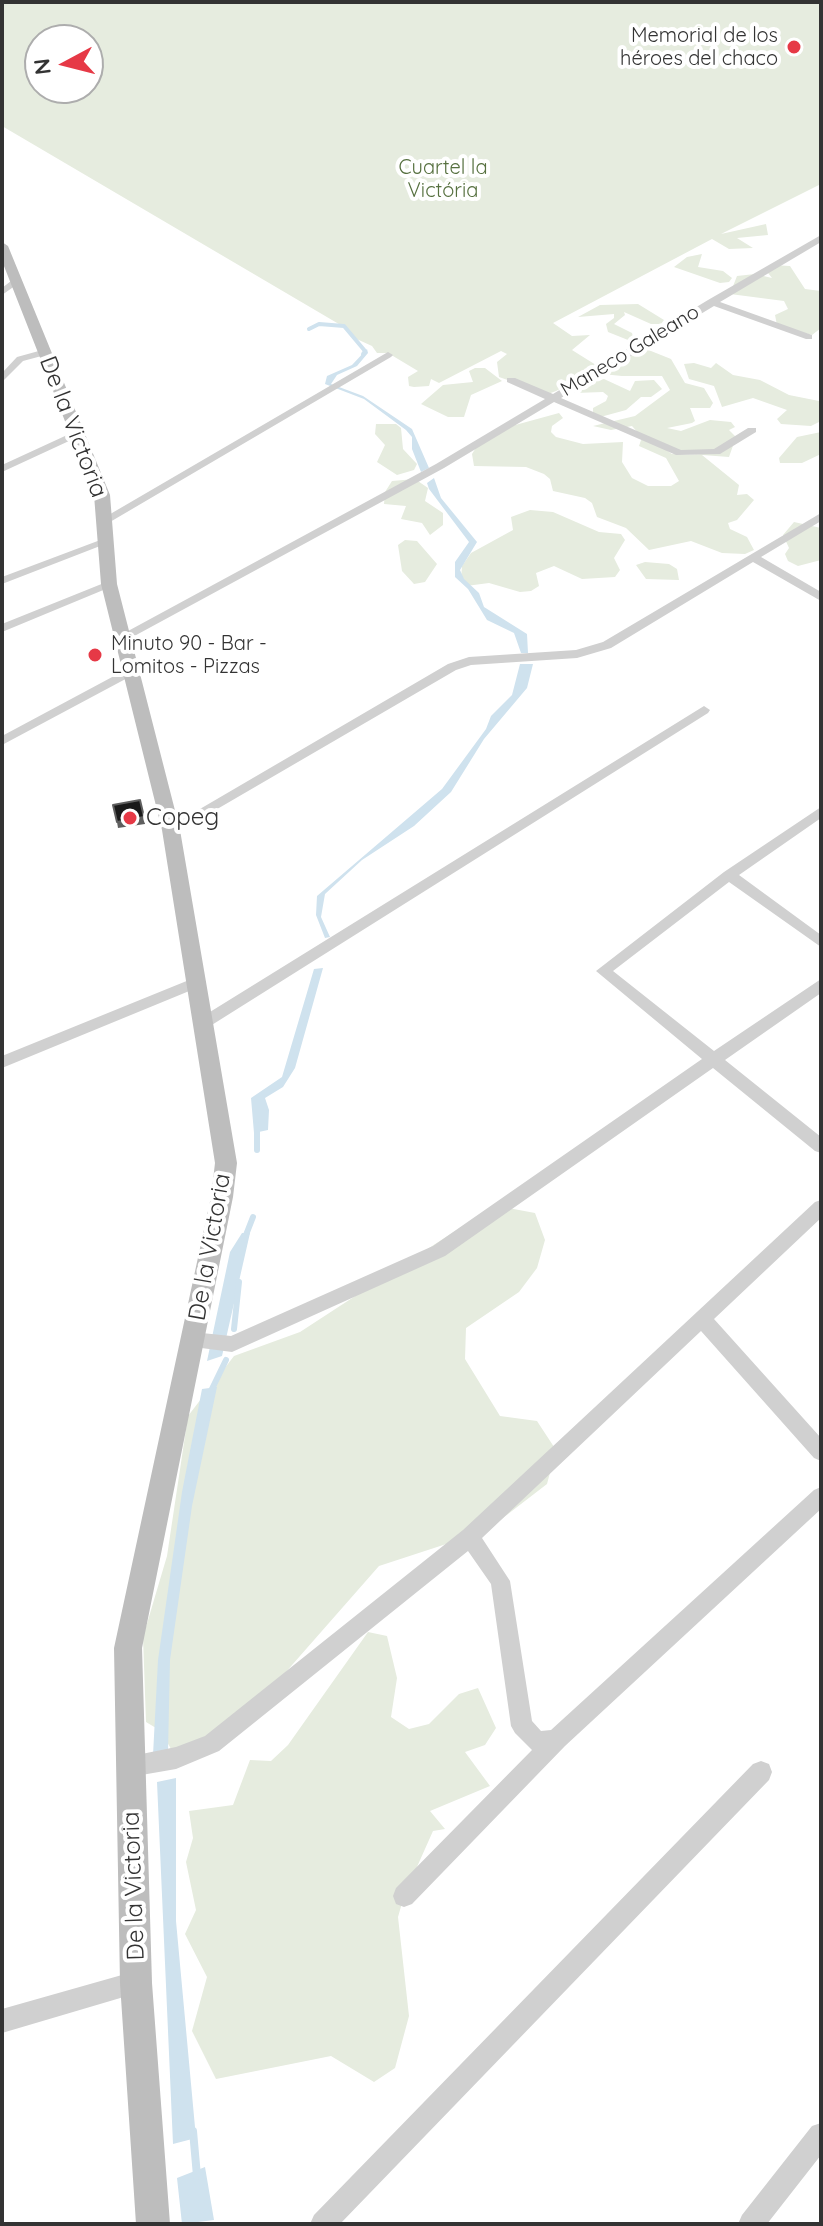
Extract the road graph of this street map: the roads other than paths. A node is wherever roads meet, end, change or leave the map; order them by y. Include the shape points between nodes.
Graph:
1 (821, 238) edge
2 (2, 246) edge
3 (7, 282) edge
4 (711, 302) junction
5 (809, 337) dead end
6 (46, 352) junction
7 (388, 355) dead end
8 (2, 379) edge
9 (511, 380) dead end
10 (552, 398) junction
11 (752, 430) dead end
12 (78, 433) junction
13 (2, 469) edge
14 (821, 516) edge
15 (106, 520) junction
16 (107, 541) junction
17 (752, 557) junction
18 (2, 581) edge
19 (109, 584) junction
20 (821, 597) edge
21 (2, 628) edge
22 (123, 637) junction
23 (129, 672) junction
24 (704, 710) dead end
25 (2, 741) edge
26 (821, 812) edge
27 (171, 830) junction
28 (729, 875) junction
29 (821, 942) edge
30 (194, 983) junction
31 (821, 985) edge
32 (202, 1024) junction
33 (709, 1060) junction
34 (2, 1062) edge
35 (821, 1146) edge
36 (821, 1207) edge
37 (702, 1319) junction
38 (192, 1340) junction
39 (821, 1452) edge
40 (821, 1496) edge
41 (470, 1537) junction
42 (561, 1735) junction
43 (130, 1766) junction
44 (761, 1772) dead end
45 (404, 1896) dead end
46 (136, 1983) junction
47 (2, 2021) edge
48 (821, 2135) edge
49 (153, 2224) edge
50 (323, 2224) edge
51 (751, 2224) edge

1 - 4 street, Maneco Galeano
2 - 3 main road, De la Victoria
3 - 6 main road, De la Victoria
4 - 5 street
4 - 10 street, Maneco Galeano
6 - 8 street via 20,359
6 - 12 main road, De la Victoria
7 - 15 street
9 - 10 street
10 - 11 street via 680,453 716,452
10 - 22 street, Maneco Galeano via 440,466
12 - 13 street
12 - 15 main road, De la Victoria
14 - 17 street
15 - 16 main road, De la Victoria
16 - 18 street
16 - 19 main road, De la Victoria
17 - 20 street
17 - 27 street via 607,645 577,654 469,661 452,667
19 - 21 street
19 - 22 main road, De la Victoria
22 - 23 main road, De la Victoria
23 - 25 street
23 - 27 main road, De la Victoria
24 - 32 street
26 - 28 street
27 - 30 main road, De la Victoria
28 - 29 street
28 - 33 street via 603,971
30 - 32 main road, De la Victoria
30 - 34 street
31 - 33 street
32 - 38 main road, De la Victoria via 226,1163
33 - 35 street
33 - 38 street via 439,1251 232,1344
36 - 37 street
37 - 39 street
37 - 41 street
38 - 43 main road, De la Victoria via 128,1648
40 - 42 street
41 - 42 street via 500,1581 522,1726 537,1742
41 - 43 street via 212,1744 176,1758
42 - 45 street
43 - 46 main road, De la Victoria
44 - 50 street
46 - 47 street
46 - 49 main road, De la Victoria
48 - 51 street

